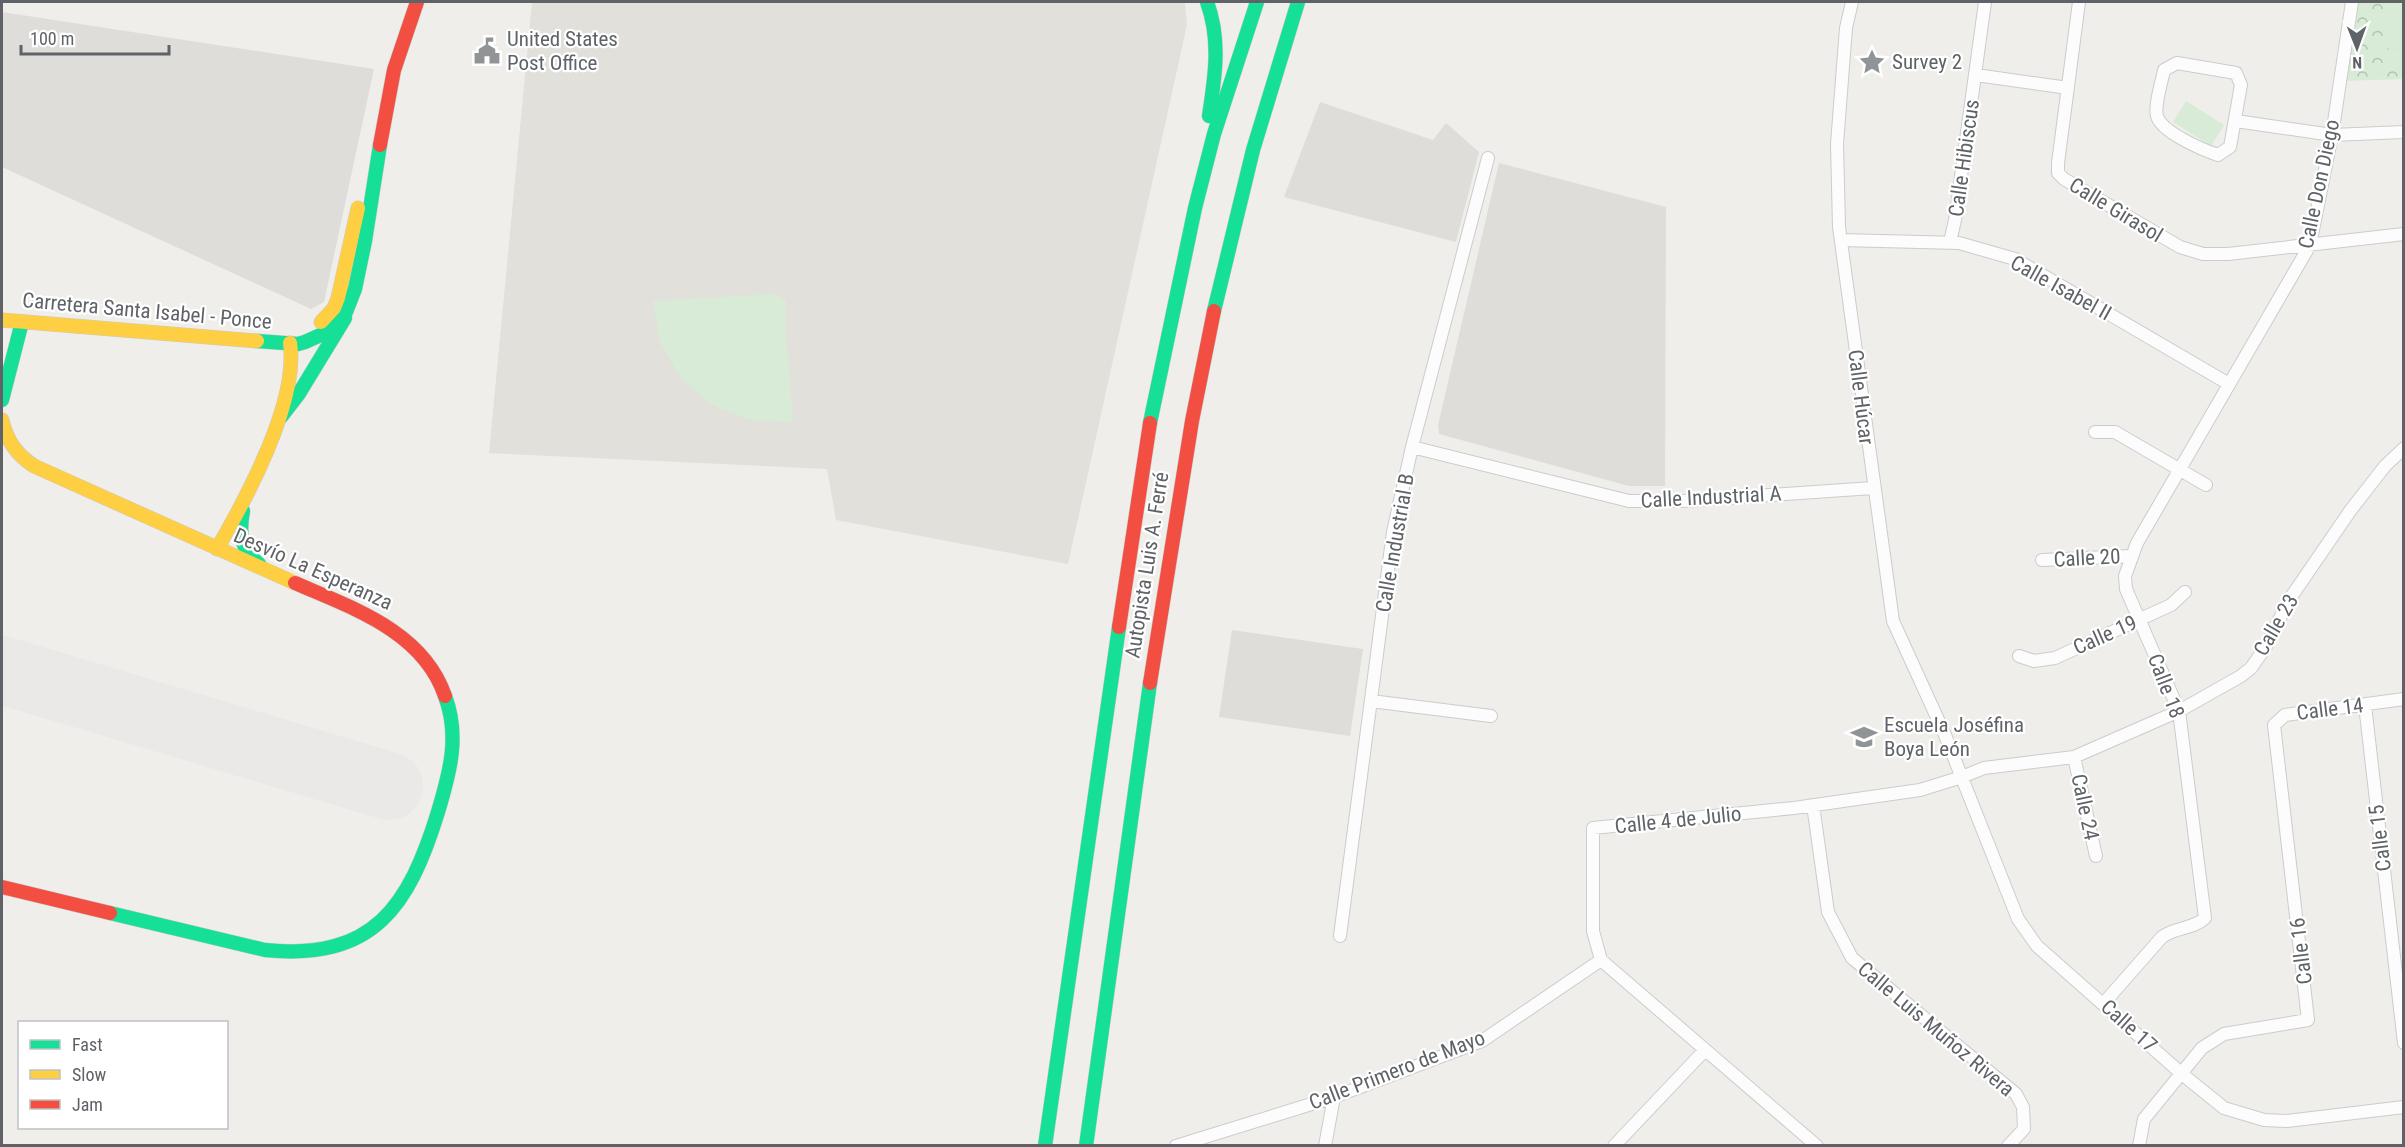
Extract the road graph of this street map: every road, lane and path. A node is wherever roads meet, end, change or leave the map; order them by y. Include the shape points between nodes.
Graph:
1 (405, 2) edge
2 (417, 2) edge
3 (429, 2) edge
4 (1207, 2) edge
5 (1257, 2) edge
6 (1298, 2) edge
7 (1311, 2) edge
8 (1852, 2) edge
9 (1985, 2) edge
10 (2079, 2) edge
11 (2352, 2) edge
12 (411, 25) junction
13 (1976, 75) junction
14 (2068, 88) junction
15 (2236, 121) junction
16 (2403, 132) edge
17 (2332, 135) junction
18 (1253, 150) junction
19 (1488, 158) dead end
20 (1195, 208) junction
21 (2403, 234) edge
22 (1841, 240) junction
23 (1950, 242) junction
24 (2310, 245) junction
25 (346, 312) junction
26 (2, 320) edge
27 (22, 322) junction
28 (290, 343) junction
29 (2229, 384) junction
30 (2, 400) edge
31 (2, 420) edge
32 (277, 422) junction
33 (2095, 432) dead end
34 (1412, 447) junction
35 (2403, 448) edge
36 (2179, 468) junction
37 (2206, 485) dead end
38 (1873, 488) junction
39 (246, 496) junction
40 (217, 549) junction
41 (2131, 556) junction
42 (2042, 560) dead end
43 (272, 573) junction
44 (2186, 592) dead end
45 (2138, 621) junction
46 (2019, 656) dead end
47 (2403, 699) edge
48 (1371, 701) junction
49 (2365, 705) junction
50 (2180, 711) junction
51 (1491, 716) dead end
52 (2276, 739) joint
53 (2074, 757) junction
54 (1962, 777) junction
55 (1813, 805) junction
56 (2096, 856) dead end
57 (2, 887) edge
58 (1340, 936) dead end
59 (1601, 960) junction
60 (2104, 1004) junction
61 (2403, 1043) edge
62 (1705, 1050) junction
63 (2182, 1074) junction
64 (1334, 1097) junction
65 (2403, 1107) edge
66 (1045, 1146) edge
67 (1086, 1146) edge
68 (1176, 1146) edge
69 (1325, 1146) edge
70 (1614, 1146) edge
71 (1817, 1146) edge
72 (2008, 1146) edge
73 (2139, 1146) edge

1 - 28 main road, Carretera Santa Isabel - Ponce via 380,84 339,298 328,316
2 - 12 main road, Carretera Santa Isabel - Ponce
3 - 12 main road
4 - 20 main road via 1215,31 1216,60 1209,115 1195,169
5 - 20 main road, Autopista Luis A. Ferré via 1214,134
6 - 18 main road, Autopista Luis A. Ferré
7 - 18 main road
8 - 22 street, Calle Húcar via 1846,28 1837,144
9 - 13 street, Calle Hibiscus
10 - 14 street, Calle Girasol
11 - 17 street, Calle Don Diego
12 - 25 main road, Carretera Santa Isabel - Ponce via 392,78 363,253
13 - 14 street
13 - 23 street, Calle Hibiscus
14 - 24 street, Calle Girasol via 2058,163 2058,173 2064,179 2180,247 2203,254
15 - 15 street via 2241,85 2236,73 2177,63 2164,70 2156,114 2160,124 2200,149 2218,155 2230,147
15 - 17 street
16 - 17 street
17 - 24 street, Calle Don Diego
18 - 67 main road, Autopista Luis A. Ferré via 1213,314 1159,617
19 - 34 street, Calle Industrial B
20 - 66 main road, Autopista Luis A. Ferré via 1153,405
21 - 24 street, Calle Girasol
22 - 23 street, Calle Isabel II
22 - 38 street, Calle Húcar
23 - 29 street, Calle Isabel II via 2015,260
24 - 29 street, Calle Don Diego
25 - 28 main road, Carretera Santa Isabel - Ponce via 320,337
25 - 32 main road via 344,322
26 - 27 main road, Carretera Santa Isabel - Ponce
27 - 28 main road, Carretera Santa Isabel - Ponce
27 - 30 main road
28 - 32 main road via 290,372
29 - 36 street, Calle 18
31 - 40 main road, Desvío La Esperanza via 11,446 34,466
32 - 39 main road
33 - 36 street via 2115,432
34 - 38 street, Calle Industrial A via 1629,501
34 - 48 street, Calle Industrial B via 1393,532
35 - 50 street, Calle 23 via 2350,511 2289,600 2251,668
36 - 37 street
36 - 41 street, Calle 18
38 - 54 street, Calle Húcar via 1893,621
39 - 40 main road
39 - 43 main road via 239,529 241,543 250,558
40 - 43 main road, Desvío La Esperanza
41 - 42 street, Calle 20
41 - 45 street, Calle 18 via 2126,589
43 - 57 main road, Desvío La Esperanza via 369,616 409,640 429,663 448,704 453,750 447,780 418,867 394,908 371,929 343,944 312,952 280,953
44 - 45 street, Calle 19 via 2171,605
45 - 46 street, Calle 19 via 2055,658 2034,661
45 - 50 street, Calle 18
47 - 49 street, Calle 14
48 - 51 street
48 - 58 street, Calle Industrial B
49 - 52 street, Calle 14 via 2284,715 2274,725
49 - 61 street, Calle 15
50 - 53 street, Calle 23
50 - 60 street, Calle 18 via 2205,918 2162,937
52 - 63 street, Calle 16 via 2308,1020 2224,1034 2202,1047
53 - 54 street, Calle 23 via 1984,768
53 - 56 street, Calle 24
54 - 55 street, Calle 4 de Julio via 1920,790
54 - 60 street, Calle 17 via 2018,919 2037,946
55 - 59 street, Calle 4 de Julio via 1593,828 1593,932
55 - 72 street, Calle Luis Muñoz Rivera via 1828,912 1852,958 2016,1094 2023,1107 2024,1129
59 - 62 street
59 - 64 street, Calle Primero de Mayo via 1482,1041
60 - 63 street, Calle 17
62 - 70 street
62 - 71 street
63 - 65 street, Calle 17 via 2224,1108 2264,1120 2287,1121
63 - 73 street via 2144,1119
64 - 68 street, Calle Primero de Mayo
64 - 69 street

